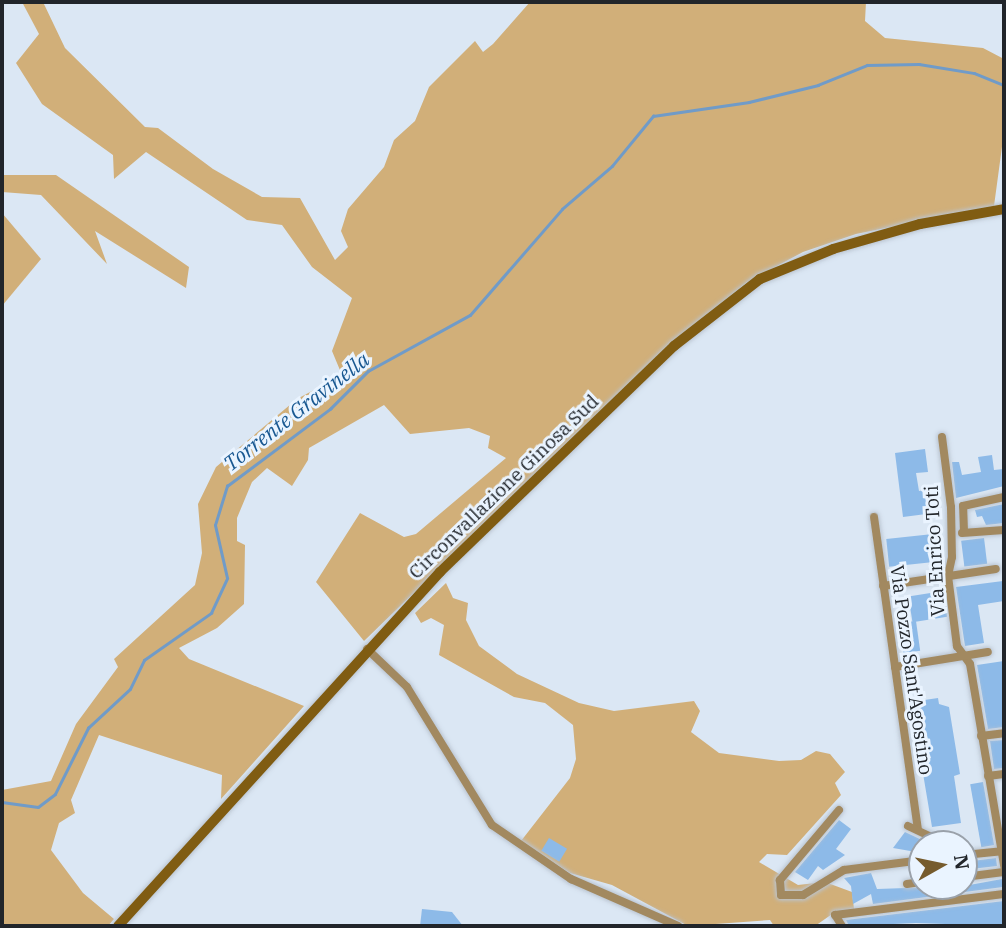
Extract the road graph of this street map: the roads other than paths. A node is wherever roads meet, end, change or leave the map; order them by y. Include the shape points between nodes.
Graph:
1 (1004, 209) edge
2 (942, 438) dead end
3 (1004, 497) edge
4 (874, 517) dead end
5 (1004, 530) edge
6 (964, 533) junction
7 (951, 535) junction
8 (996, 569) dead end
9 (948, 576) junction
10 (883, 586) junction
11 (367, 649) junction
12 (988, 652) dead end
13 (963, 656) junction
14 (895, 667) junction
15 (1004, 733) edge
16 (981, 736) junction
17 (1004, 774) edge
18 (988, 776) junction
19 (1004, 807) edge
20 (994, 808) junction
21 (839, 810) dead end
22 (908, 826) dead end
23 (918, 829) joint
24 (1003, 852) edge
25 (978, 853) edge
26 (908, 862) edge
27 (1004, 866) edge
28 (1004, 872) edge
29 (978, 875) edge
30 (1004, 894) edge
31 (118, 926) edge
32 (678, 926) edge
33 (842, 926) edge

1 - 11 main road, Circonvallazione Ginosa Sud via 920,224 833,249 760,279 674,346 440,572
2 - 7 street, Via Enrico Toti
3 - 6 street via 963,506
4 - 10 street, Via Pozzo Sant'Agostino
5 - 6 street
6 - 7 street
7 - 9 street, Via Enrico Toti
8 - 9 street
9 - 10 street
9 - 13 street, Via Enrico Toti via 957,646
10 - 14 street, Via Pozzo Sant'Agostino
11 - 31 main road, Circonvallazione Ginosa Sud
11 - 32 street via 407,687 492,825 571,879
12 - 13 street
13 - 14 street
13 - 16 street, Via Enrico Toti via 970,664
14 - 23 street, Via Pozzo Sant'Agostino
15 - 16 street
16 - 18 street, Via Enrico Toti
17 - 18 street
18 - 20 street, Via Enrico Toti
19 - 20 street
20 - 24 street, Via Enrico Toti
21 - 26 street via 780,880 781,895 803,895 844,870
22 - 23 street
24 - 25 street
24 - 27 street, Via Enrico Toti
28 - 29 street
30 - 33 street via 835,915

